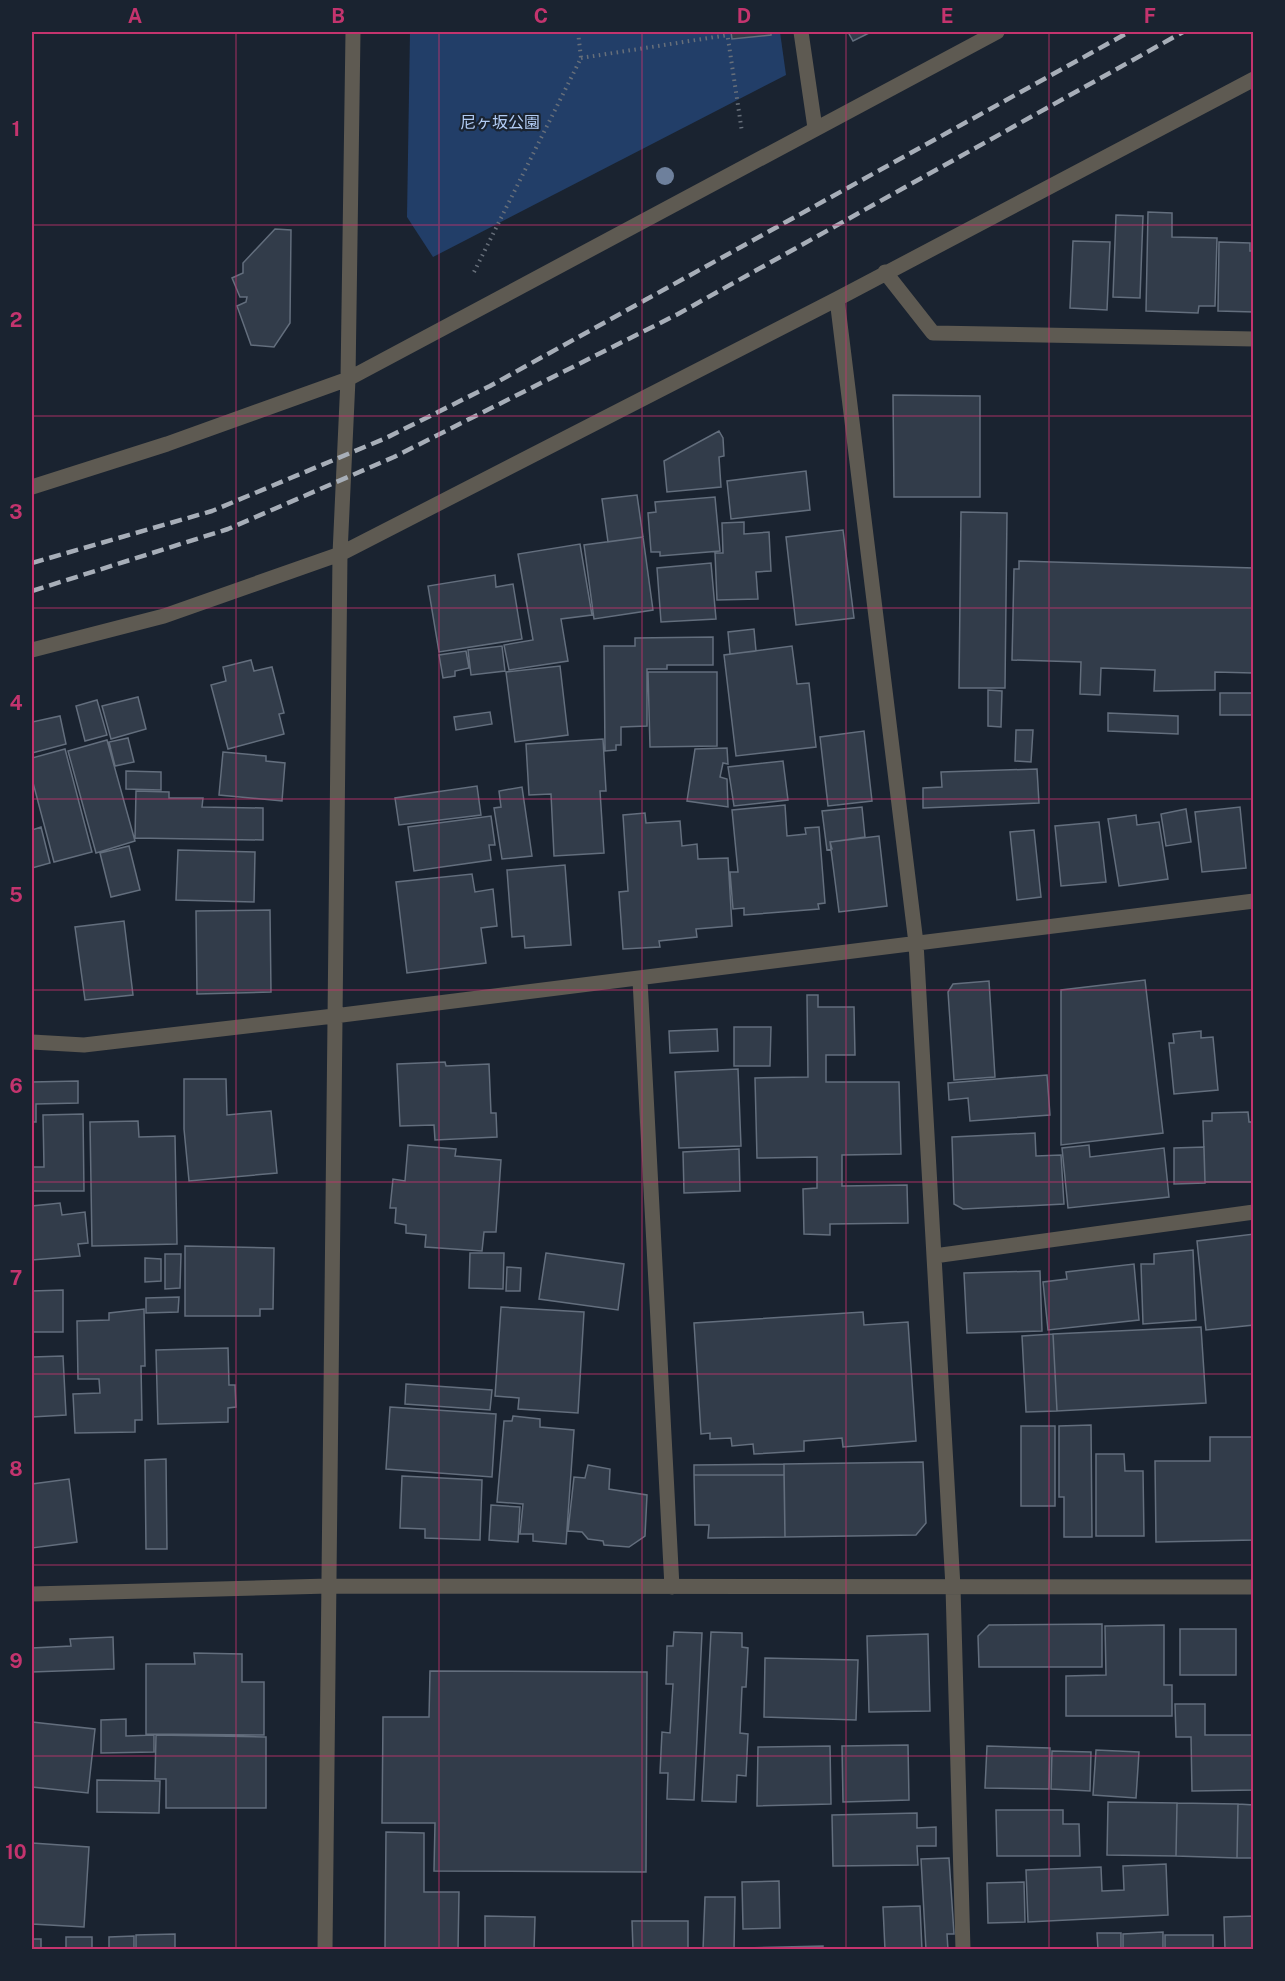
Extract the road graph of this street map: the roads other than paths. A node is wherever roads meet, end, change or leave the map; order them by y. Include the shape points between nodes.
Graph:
1 (353, 32) edge
2 (801, 32) edge
3 (997, 32) edge
4 (1254, 79) edge
5 (815, 128) junction
6 (885, 272) junction
7 (837, 298) junction
8 (1254, 339) edge
9 (348, 379) junction
10 (32, 487) edge
11 (340, 554) junction
12 (32, 650) edge
13 (1254, 901) edge
14 (916, 944) junction
15 (640, 980) junction
16 (334, 1016) junction
17 (32, 1042) edge
18 (1254, 1212) edge
19 (934, 1256) junction
20 (329, 1586) junction
21 (672, 1587) junction
22 (953, 1587) junction
23 (1254, 1587) edge
24 (32, 1594) edge
25 (325, 1950) edge
26 (963, 1950) edge

1 - 9 street
2 - 5 street
3 - 5 street
4 - 6 street
5 - 9 street
6 - 7 street
6 - 8 street via 933,333
7 - 11 street
7 - 14 street
9 - 10 street
9 - 11 street
11 - 12 street via 164,616
11 - 16 street
13 - 14 street
14 - 15 street
14 - 19 street
15 - 16 street
15 - 21 street
16 - 17 street via 84,1045
16 - 20 street
18 - 19 street
19 - 22 street
20 - 21 street
20 - 24 street
20 - 25 street
21 - 22 street
22 - 23 street
22 - 26 street

